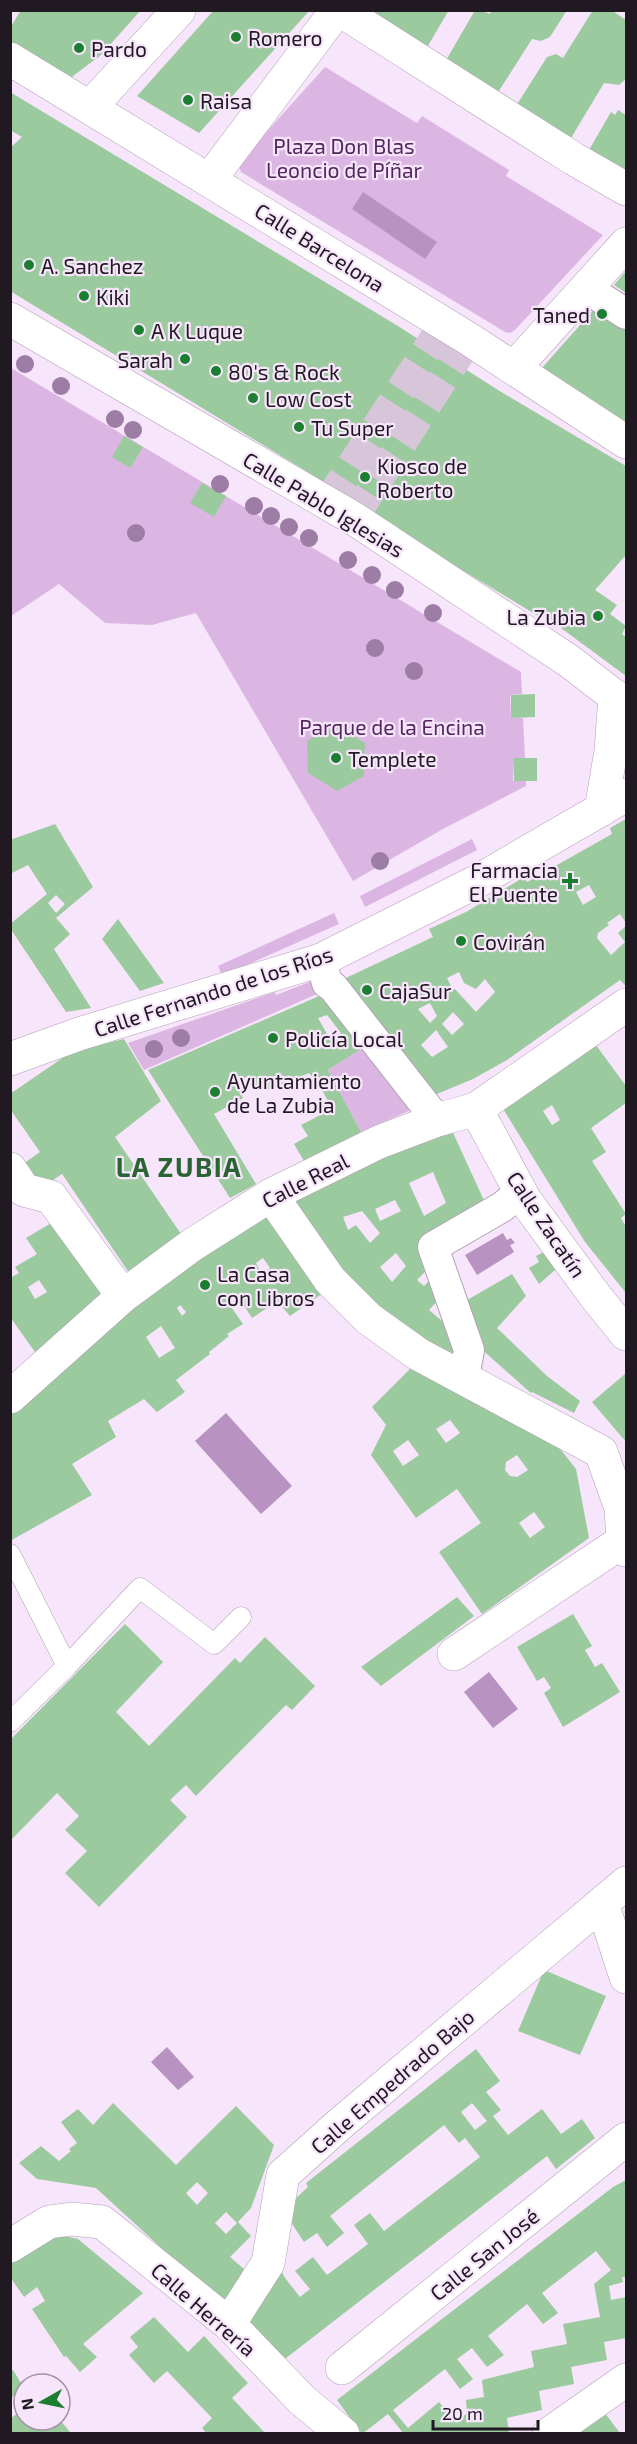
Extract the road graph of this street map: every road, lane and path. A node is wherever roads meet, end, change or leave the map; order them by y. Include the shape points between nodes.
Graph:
1 (179, 10) edge
2 (339, 10) edge
3 (10, 58) edge
4 (91, 106) junction
5 (210, 179) junction
6 (627, 189) edge
7 (627, 244) edge
8 (586, 288) junction
9 (627, 314) edge
10 (10, 319) edge
11 (514, 368) junction
12 (627, 442) edge
13 (621, 701) edge
14 (614, 803) edge
15 (321, 960) junction
16 (627, 1005) edge
17 (10, 1059) edge
18 (476, 1109) junction
19 (437, 1120) junction
20 (10, 1168) edge
21 (521, 1192) junction
22 (271, 1195) junction
23 (123, 1296) junction
24 (627, 1334) edge
25 (464, 1377) junction
26 (10, 1397) edge
27 (624, 1507) edge
28 (625, 1546) edge
29 (10, 1554) edge
30 (241, 1617) dead end
31 (454, 1654) dead end
32 (67, 1666) junction
33 (10, 1722) edge
34 (614, 1893) edge
35 (627, 1977) edge
36 (627, 2139) edge
37 (10, 2246) edge
38 (229, 2324) junction
39 (342, 2368) dead end
40 (627, 2380) edge
41 (343, 2433) edge
42 (549, 2433) edge

1 - 4 street
2 - 5 street
2 - 6 street
3 - 4 street, Calle Barcelona
4 - 5 street, Calle Barcelona
5 - 11 street, Calle Barcelona
7 - 8 street
8 - 9 street
8 - 11 street
10 - 13 street, Calle Pablo Iglesias via 353,518 578,667
11 - 12 street, Calle Barcelona
13 - 14 street, Calle Fernando de los Ríos via 611,751
14 - 15 street, Calle Fernando de los Ríos via 476,882
15 - 17 street, Calle Fernando de los Ríos
15 - 19 street via 327,982
16 - 18 street, Calle Real
18 - 19 street, Calle Real
18 - 21 street, Calle Zacatín
19 - 22 street, Calle Real via 379,1142
20 - 23 street via 24,1190 51,1197
21 - 24 street, Calle Zacatín
21 - 25 street via 433,1247 469,1350
22 - 23 street, Calle Real via 192,1245
22 - 25 street via 330,1280 369,1319 418,1354
23 - 26 street, Calle Real
25 - 27 street via 601,1452
27 - 28 street
28 - 31 street
29 - 32 lane
30 - 32 lane via 214,1644 140,1588
32 - 33 lane
34 - 35 street
34 - 38 street, Calle Empedrado Bajo via 283,2175 268,2264
36 - 39 street, Calle San José
37 - 38 street, Calle Herrería via 49,2222 102,2222
38 - 41 street, Calle Herrería via 302,2400
40 - 42 street

